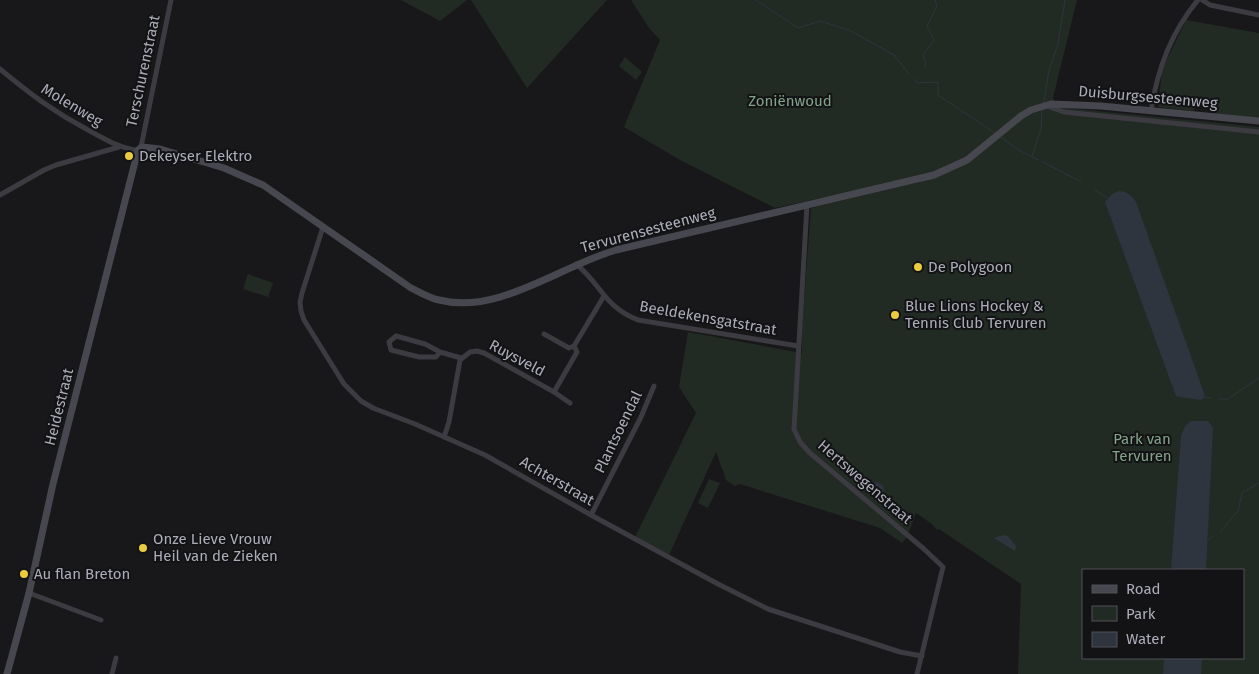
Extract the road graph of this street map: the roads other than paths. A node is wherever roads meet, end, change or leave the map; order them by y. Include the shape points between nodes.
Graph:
1 (171, 0) edge
2 (1198, 0) edge
3 (1202, 0) edge
4 (1259, 15) edge
5 (0, 69) edge
6 (1044, 105) junction
7 (1035, 108) joint
8 (1151, 111) junction
9 (1259, 121) edge
10 (1259, 132) edge
11 (119, 147) junction
12 (139, 149) junction
13 (0, 195) edge
14 (807, 205) junction
15 (323, 227) junction
16 (576, 264) junction
17 (604, 296) junction
18 (544, 334) dead end
19 (574, 346) junction
20 (798, 346) junction
21 (440, 352) junction
22 (461, 358) junction
23 (654, 386) dead end
24 (554, 392) junction
25 (570, 403) dead end
26 (444, 437) junction
27 (591, 515) junction
28 (29, 593) junction
29 (101, 620) dead end
30 (922, 656) junction
31 (116, 658) dead end
32 (7, 674) edge
33 (112, 674) edge
34 (918, 674) edge

1 - 12 street, Terschurenstraat
2 - 8 street via 1186,14 1163,61
3 - 4 street via 1210,5
5 - 11 street, Molenweg via 38,100
6 - 7 street, Duisburgsesteenweg
6 - 8 street, Duisburgsesteenweg via 1062,103
6 - 10 street via 1064,112
7 - 14 street, Tervurensesteenweg via 960,165 934,175
8 - 9 street, Duisburgsesteenweg
11 - 12 street, Molenweg
11 - 13 street via 50,168
12 - 15 street, Tervurensesteenweg via 145,146 160,149 244,175
12 - 28 street, Heidestraat via 53,484
14 - 16 street, Tervurensesteenweg via 616,250
14 - 20 street, Hertswegenstraat
15 - 16 street, Tervurensesteenweg via 411,288 452,303 477,302 510,294
15 - 26 street, Achterstraat via 302,293 300,307 304,320 342,381 356,396 373,408
16 - 17 street, Beeldekensgatstraat
17 - 19 street, Ruysveld
17 - 20 street, Beeldekensgatstraat via 624,314 638,320
18 - 19 street via 569,348
19 - 24 street, Ruysveld via 577,352
20 - 30 street, Hertswegenstraat via 794,429 800,442 943,567
21 - 21 street via 396,336 389,342 391,350 419,357 436,357
21 - 22 street
22 - 24 street, Ruysveld via 470,352 484,353
22 - 26 street
23 - 27 street, Plantsoendal
24 - 25 street, Ruysveld
26 - 27 street, Achterstraat via 485,455
27 - 30 street, Achterstraat via 768,609 900,652
28 - 29 street
28 - 32 street, Heidestraat
30 - 34 street, Hertswegenstraat
31 - 33 street

